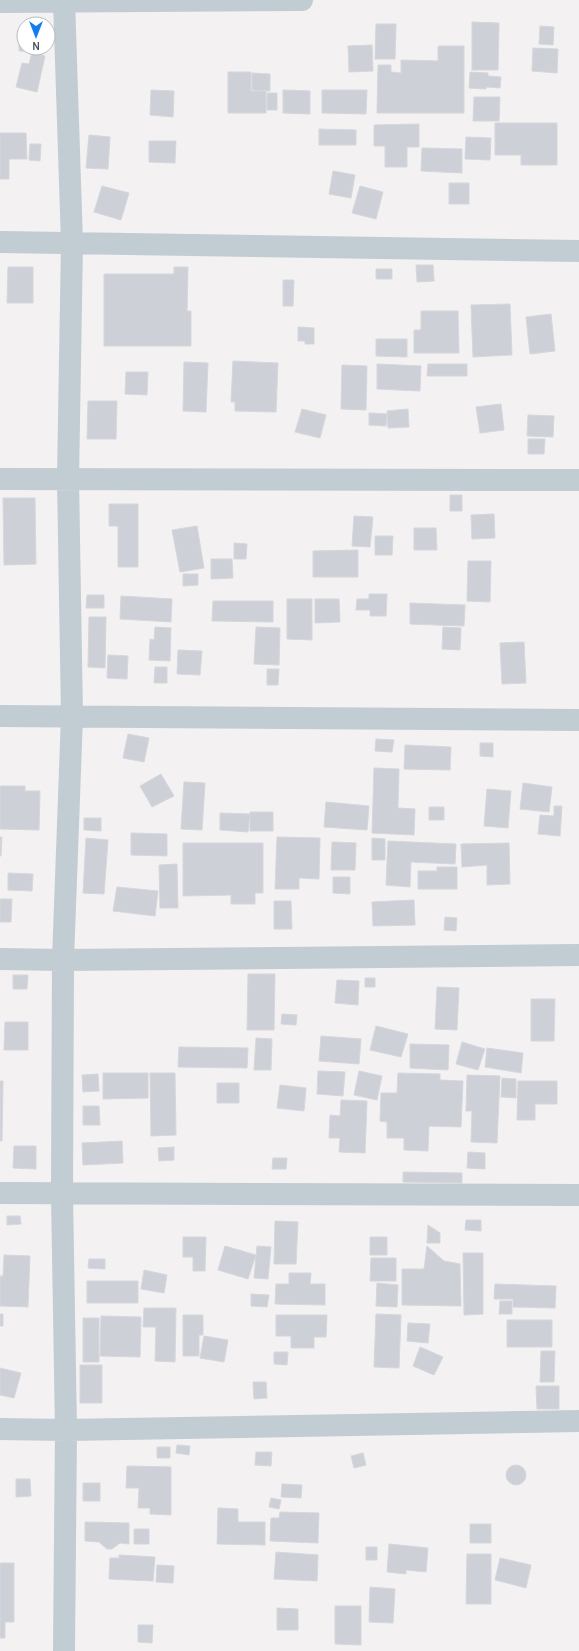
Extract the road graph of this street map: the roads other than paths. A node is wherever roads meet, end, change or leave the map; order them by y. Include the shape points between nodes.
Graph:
1 (302, 0) edge
2 (64, 1) edge
3 (0, 2) edge
4 (0, 242) edge
5 (72, 243) junction
6 (579, 251) edge
7 (0, 479) edge
8 (68, 479) junction
9 (579, 480) edge
10 (0, 716) edge
11 (72, 716) junction
12 (579, 720) edge
13 (579, 955) edge
14 (0, 959) edge
15 (63, 960) junction
16 (0, 1193) edge
17 (62, 1194) junction
18 (579, 1195) edge
19 (579, 1421) edge
20 (0, 1429) edge
21 (66, 1430) junction
22 (64, 1651) edge

1 - 2 street
2 - 3 street
2 - 5 street
4 - 5 street
5 - 6 street
5 - 8 street
7 - 8 street
8 - 9 street
8 - 11 street
10 - 11 street
11 - 12 street
11 - 15 street
13 - 15 street
14 - 15 street
15 - 17 street
16 - 17 street
17 - 18 street
17 - 21 street
19 - 21 street
20 - 21 street
21 - 22 street

